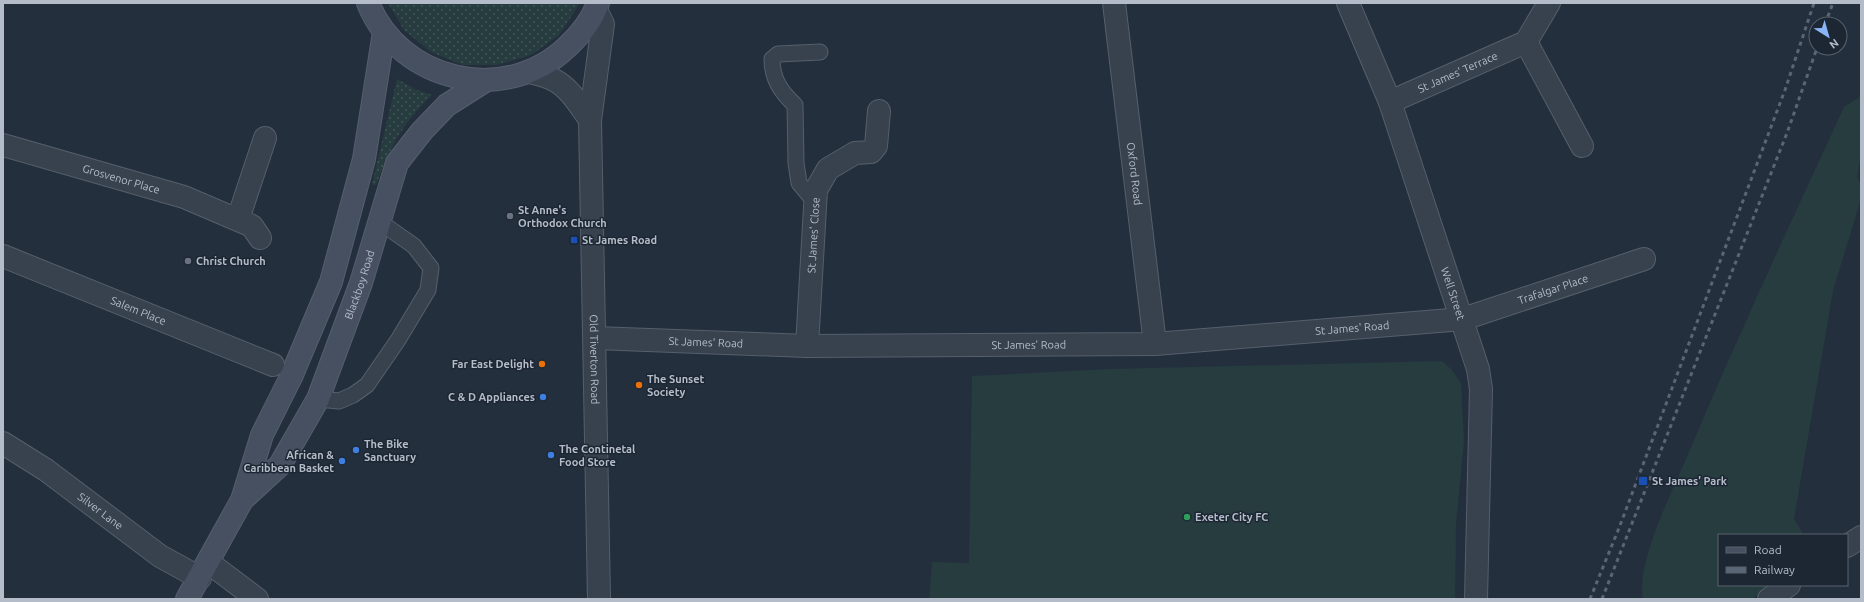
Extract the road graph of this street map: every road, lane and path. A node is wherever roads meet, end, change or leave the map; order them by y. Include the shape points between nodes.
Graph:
1 (368, 3) edge
2 (1114, 3) edge
3 (1348, 3) edge
4 (1550, 3) edge
5 (597, 6) edge
6 (384, 32) junction
7 (1526, 42) junction
8 (820, 52) dead end
9 (530, 72) junction
10 (485, 81) junction
11 (1390, 102) junction
12 (879, 111) dead end
13 (590, 120) junction
14 (265, 138) dead end
15 (3, 146) edge
16 (1582, 146) dead end
17 (814, 201) junction
18 (238, 219) junction
19 (380, 222) junction
20 (260, 238) dead end
21 (3, 256) edge
22 (1644, 259) dead end
23 (1463, 319) junction
24 (595, 338) junction
25 (1154, 344) junction
26 (807, 346) junction
27 (273, 365) dead end
28 (318, 399) junction
29 (3, 443) edge
30 (242, 500) junction
31 (1861, 537) edge
32 (1848, 545) edge
33 (204, 570) junction
34 (1788, 586) edge
35 (187, 599) edge
36 (257, 599) edge
37 (599, 599) edge
38 (1476, 599) edge
39 (1769, 599) edge

1 - 6 main road
2 - 25 street, Oxford Road
3 - 11 street, Well Street
4 - 7 street
5 - 9 main road via 579,35 557,57
5 - 13 street, Old Tiverton Road via 603,24
6 - 10 main road via 412,59 446,76
6 - 30 main road, Blackboy Road via 364,158 331,282 291,377 262,435
7 - 11 street, St James' Terrace
7 - 16 street
8 - 17 lane via 778,54 772,59 772,72 778,86 795,105 799,183
9 - 10 main road via 508,79
9 - 13 street via 553,79 562,85
10 - 19 main road, Blackboy Road via 447,105 397,163
11 - 23 street, Well Street
12 - 17 street, St James' Close via 876,146 871,152 854,153 828,169 816,190
13 - 24 street, Old Tiverton Road
14 - 18 street
15 - 18 street, Grosvenor Place via 184,197
17 - 26 street, St James' Close
18 - 20 street, Grosvenor Place via 252,226
19 - 28 main road, Blackboy Road via 361,284
19 - 28 lane via 414,246 431,268 428,290 367,385 339,401
21 - 27 street, Salem Place
22 - 23 street, Trafalgar Place
23 - 25 street, St James' Road
23 - 38 street, Well Street via 1478,369 1481,389
24 - 26 street, St James' Road
24 - 37 street, Old Tiverton Road
25 - 26 street, St James' Road
28 - 30 main road, Blackboy Road via 280,465
29 - 33 street, Silver Lane via 46,470 160,556
30 - 33 main road, Blackboy Road
31 - 32 street
33 - 35 main road, Blackboy Road
33 - 36 street, Silver Lane
34 - 39 street

